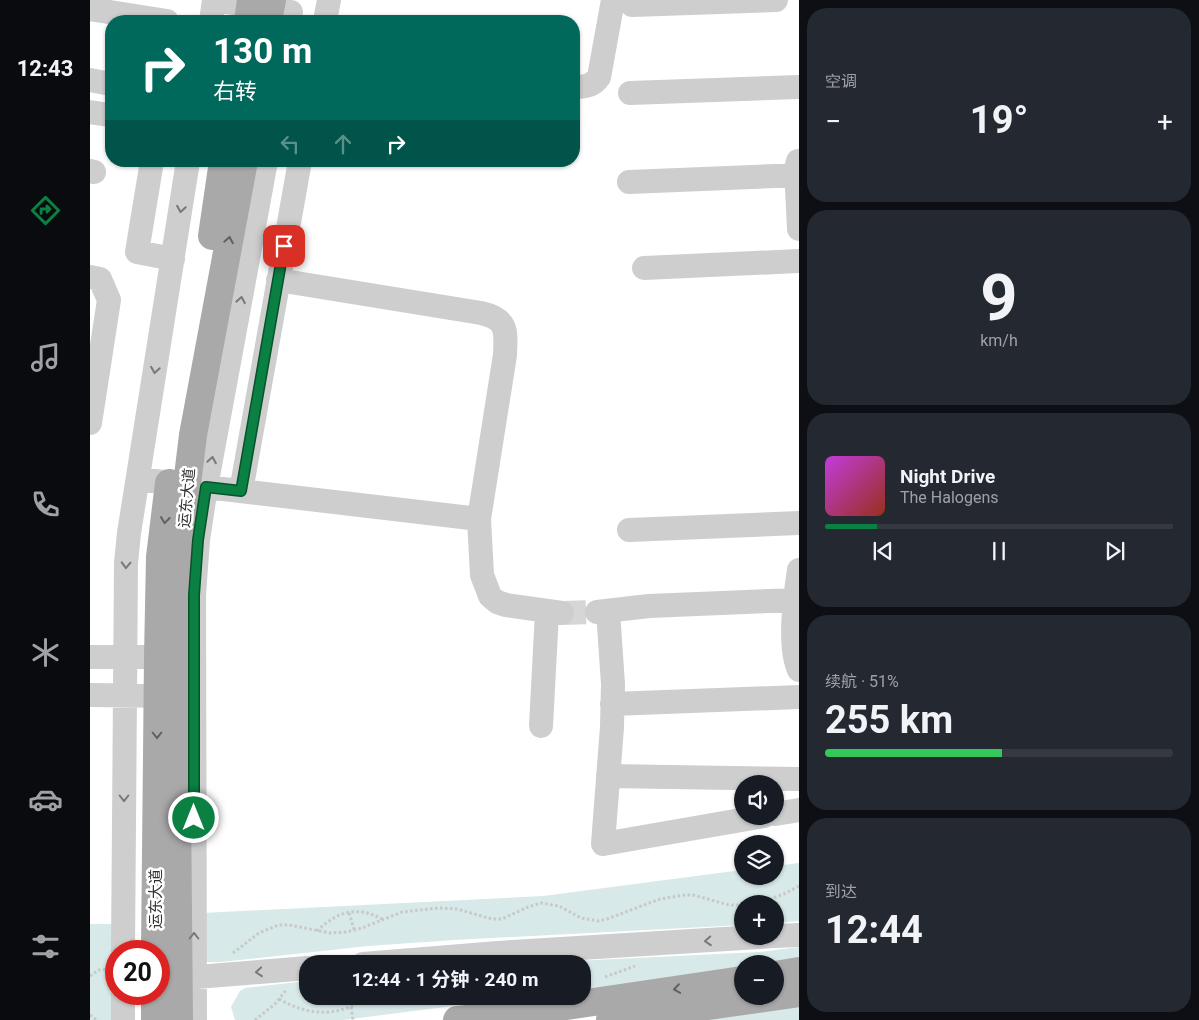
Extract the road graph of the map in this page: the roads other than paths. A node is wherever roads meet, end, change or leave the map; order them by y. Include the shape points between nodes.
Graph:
1 (329, 0) edge
2 (776, 0) edge
3 (623, 3) edge
4 (213, 8) edge
5 (90, 9) edge
6 (269, 12) edge
7 (128, 15) edge
8 (326, 15) edge
9 (90, 80) edge
10 (105, 83) edge
11 (580, 87) edge
12 (799, 87) edge
13 (630, 93) dead end
14 (151, 167) edge
15 (187, 167) edge
16 (299, 167) edge
17 (243, 169) edge
18 (798, 169) edge
19 (630, 182) dead end
20 (799, 229) edge
21 (173, 259) junction
22 (799, 261) edge
23 (644, 268) dead end
24 (90, 277) edge
25 (278, 280) junction
26 (95, 358) edge
27 (90, 424) edge
28 (138, 479) junction
29 (187, 485) junction
30 (241, 491) junction
31 (479, 519) junction
32 (799, 523) edge
33 (629, 530) dead end
34 (799, 570) edge
35 (796, 607) edge
36 (90, 657) edge
37 (125, 657) junction
38 (176, 657) junction
39 (799, 670) edge
40 (90, 695) edge
41 (125, 696) junction
42 (176, 696) junction
43 (799, 697) edge
44 (612, 704) junction
45 (541, 726) dead end
46 (608, 776) junction
47 (799, 779) edge
48 (799, 810) edge
49 (784, 812) edge
50 (734, 821) edge
51 (799, 934) edge
52 (784, 935) edge
53 (734, 939) edge
54 (124, 940) edge
55 (156, 940) edge
56 (473, 955) edge
57 (299, 969) edge
58 (799, 971) edge
59 (784, 974) edge
60 (186, 978) edge
61 (734, 981) edge
62 (799, 993) edge
63 (123, 1005) edge
64 (155, 1005) edge
65 (123, 1020) edge
66 (155, 1020) edge
67 (179, 1020) edge
68 (195, 1020) edge
69 (457, 1020) edge
70 (610, 1020) edge

1 - 8 street
2 - 3 street
3 - 11 street via 599,77 591,85
4 - 6 street
5 - 7 street
9 - 10 street
12 - 13 street
14 - 21 street via 137,252
15 -> 21 street
16 - 25 street
29 -> 17 street
17 - 29 main road, 运东大道 via 207,267 171,461
18 - 19 street
18 - 20 street
21 -> 28 street
22 - 23 street
24 - 26 street via 100,279 109,300
25 - 30 street
25 - 31 street via 481,313 499,319 506,333 505,355
26 - 27 street
28 - 29 street
28 -> 37 street via 126,563
29 - 30 street
29 - 38 street via 198,540 194,595
29 - 38 main road, 运东大道 via 160,557
30 - 31 street
31 - 45 street via 482,575 490,596 506,605 555,613
32 - 33 street
34 - 35 street
35 - 39 street via 794,647
35 - 44 street via 649,606 603,611 613,684
36 - 37 street
37 - 38 street
37 - 41 street
38 - 42 main road, 运东大道
38 - 42 street
40 - 41 street
41 - 42 street
41 -> 54 street
42 -> 55 main road, 运东大道
60 -> 42 main road, 运东大道
43 - 44 street
44 - 46 street
46 - 47 street
46 - 50 street via 603,844
48 - 49 street
51 - 52 street
53 -> 56 street
57 -> 60 street
58 - 59 main road
60 - 67 main road, 运东大道
60 - 68 street
61 -> 69 main road
62 - 70 main road
63 - 65 street
64 - 66 main road

